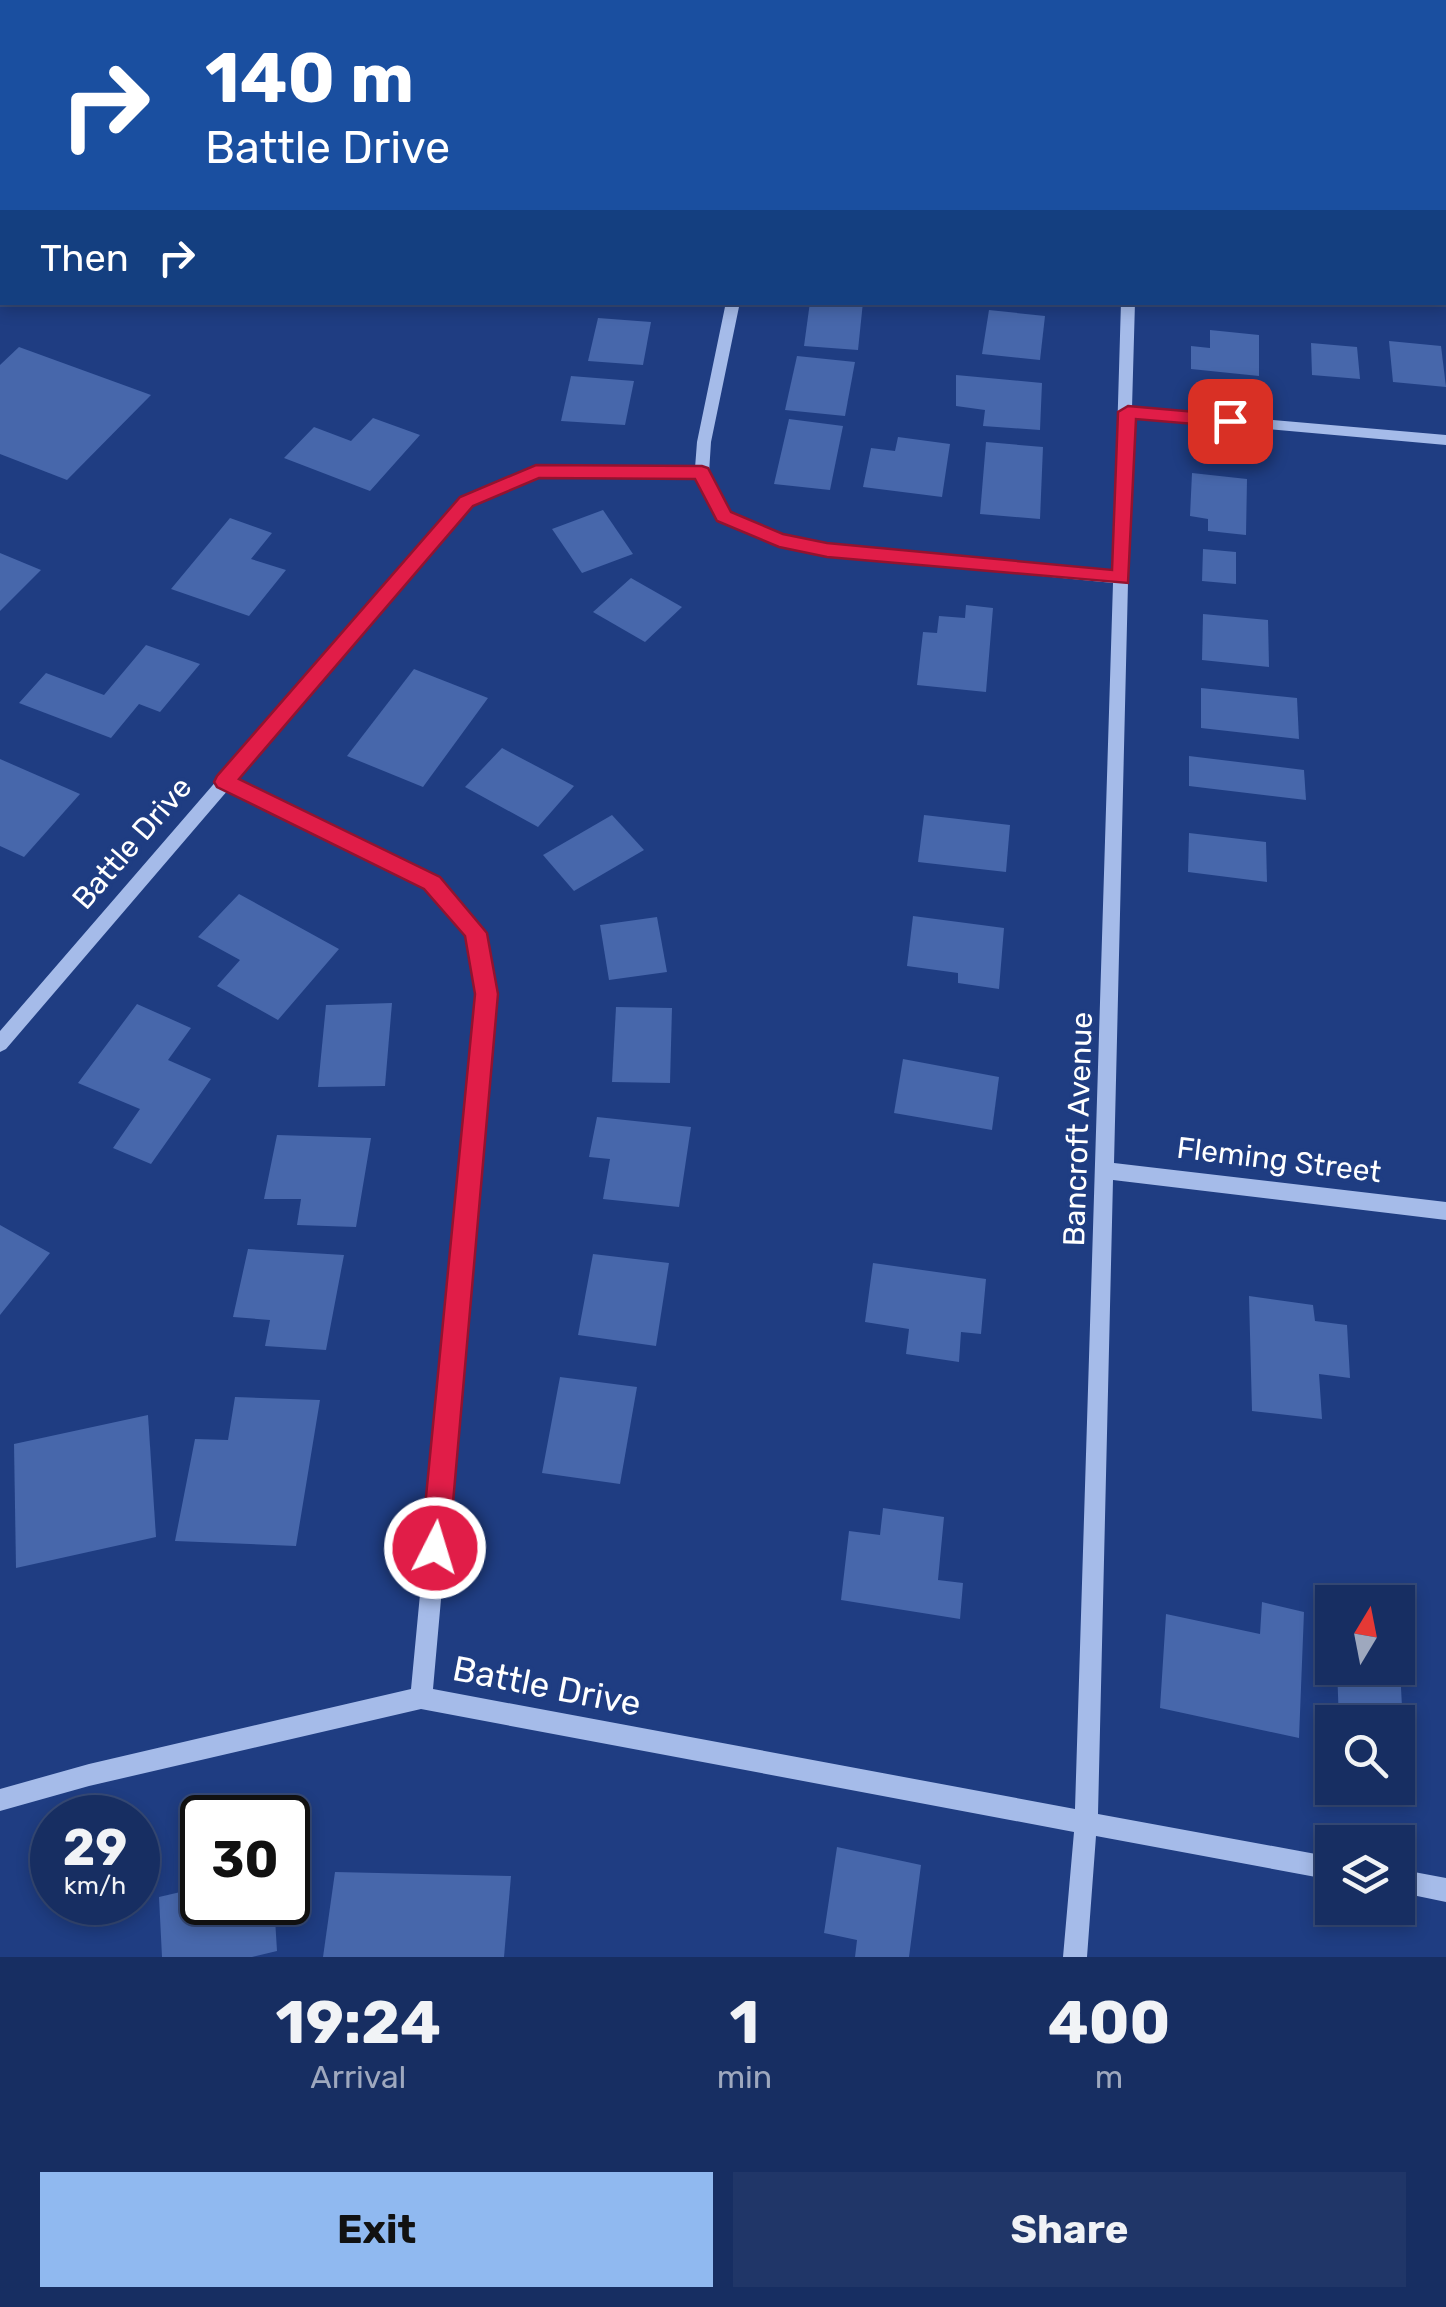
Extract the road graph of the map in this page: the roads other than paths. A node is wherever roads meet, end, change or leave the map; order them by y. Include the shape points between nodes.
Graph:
1 (731, 305) edge
2 (1128, 305) edge
3 (1128, 412) junction
4 (1446, 440) edge
5 (702, 472) junction
6 (1121, 578) junction
7 (224, 782) junction
8 (0, 1044) edge
9 (1104, 1170) junction
10 (1446, 1211) edge
11 (421, 1698) junction
12 (0, 1800) edge
13 (1086, 1823) junction
14 (1315, 1866) edge
15 (1415, 1884) edge
16 (1446, 1890) edge
17 (1075, 1957) edge

1 - 5 street
2 - 3 street, Bancroft Avenue
3 - 4 street
3 - 6 street, Bancroft Avenue
5 - 6 street via 724,516 779,540
5 - 7 street, Battle Drive via 536,471 467,501
6 - 9 street, Bancroft Avenue
7 - 8 street, Battle Drive
7 - 11 street via 432,883 476,933 486,994
9 - 10 street, Fleming Street
9 - 13 street, Bancroft Avenue
11 - 12 street, Battle Drive
11 - 13 street, Battle Drive
13 - 14 street, Battle Drive
13 - 17 street, Bancroft Avenue
15 - 16 street

